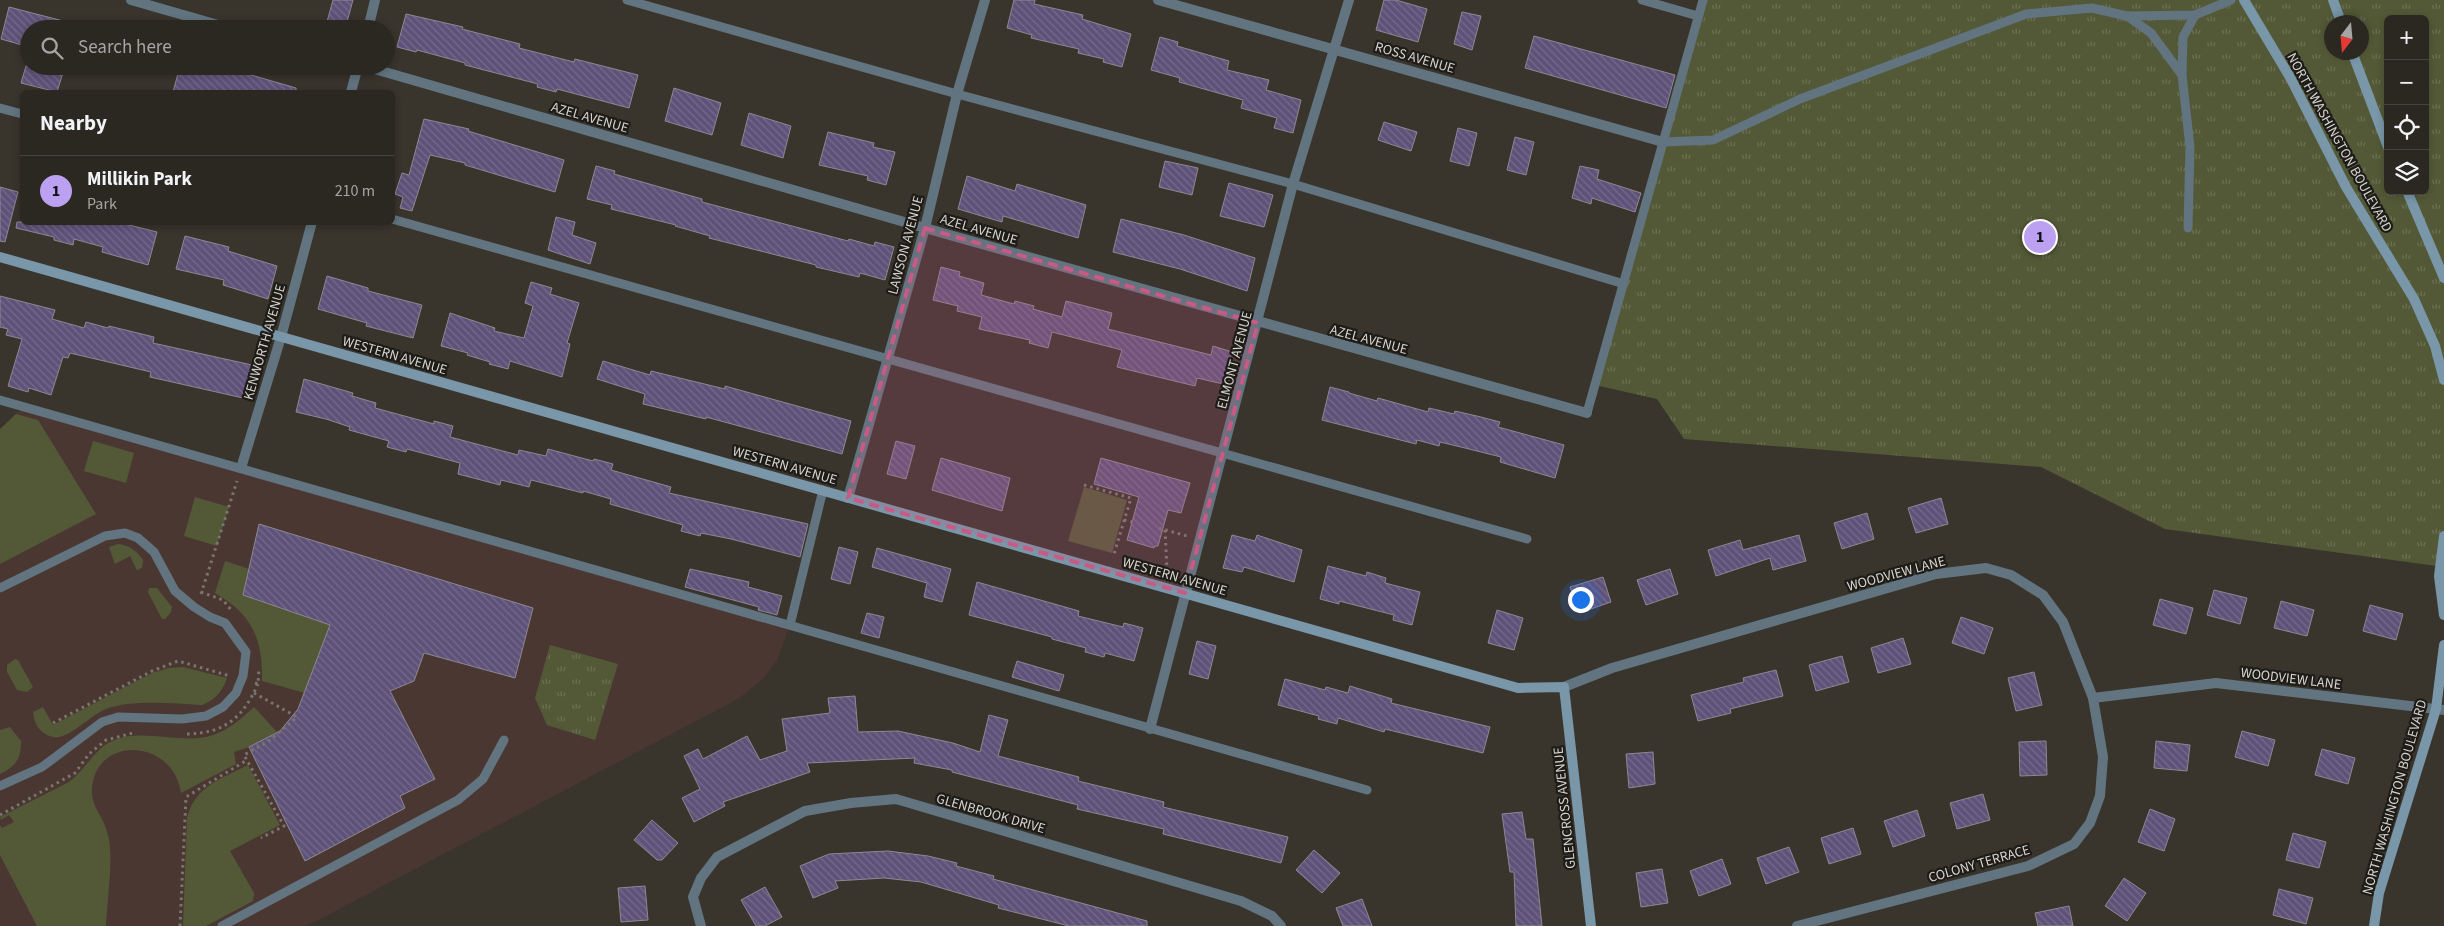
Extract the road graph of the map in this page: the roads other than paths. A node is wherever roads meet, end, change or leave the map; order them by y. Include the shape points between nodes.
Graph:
1 (131, 0) edge
2 (375, 0) edge
3 (627, 0) edge
4 (985, 0) edge
5 (1158, 0) edge
6 (1349, 0) edge
7 (1642, 0) edge
8 (1703, 0) edge
9 (2232, 0) edge
10 (2244, 0) edge
11 (2333, 0) edge
12 (2195, 15) junction
13 (2338, 15) edge
14 (1698, 16) junction
15 (2128, 16) junction
16 (201, 20) edge
17 (370, 20) edge
18 (1334, 48) junction
19 (2355, 60) edge
20 (355, 75) edge
21 (395, 75) edge
22 (2182, 75) junction
23 (351, 90) edge
24 (957, 94) junction
25 (0, 108) edge
26 (20, 113) edge
27 (2384, 136) edge
28 (1663, 142) junction
29 (1293, 184) junction
30 (2409, 195) edge
31 (395, 220) edge
32 (311, 225) edge
33 (925, 228) junction
34 (2188, 228) dead end
35 (0, 257) edge
36 (2444, 278) edge
37 (1624, 284) junction
38 (1258, 323) junction
39 (281, 337) junction
40 (887, 359) junction
41 (2444, 380) edge
42 (0, 400) edge
43 (1587, 413) joint
44 (1223, 452) junction
45 (241, 468) junction
46 (823, 490) junction
47 (848, 498) junction
48 (2444, 536) edge
49 (1527, 539) dead end
50 (0, 588) edge
51 (1185, 593) junction
52 (2444, 614) edge
53 (790, 625) junction
54 (2444, 645) edge
55 (1564, 687) junction
56 (2093, 698) junction
57 (2440, 710) edge
58 (1150, 729) junction
59 (504, 740) dead end
60 (0, 786) edge
61 (1367, 790) dead end
62 (222, 926) edge
63 (701, 926) edge
64 (1281, 926) edge
65 (1591, 926) edge
66 (1797, 926) edge
67 (2374, 926) edge

1 - 16 street
2 - 17 street
3 - 24 lane
4 - 24 street, LAWSON AVENUE
5 - 18 street, ROSS AVENUE
6 - 18 street, ELMONT AVENUE
7 - 14 lane
8 - 14 lane
9 - 12 lane
10 - 41 street, NORTH WASHINGTON BOULEVARD via 2291,79 2346,187 2414,299 2435,346
11 - 13 street
12 - 15 lane
12 - 22 lane via 2183,37
14 - 28 lane
15 - 22 lane via 2151,33
15 - 28 lane via 2092,8 2026,14 1800,99 1713,140
18 - 28 street, ROSS AVENUE
18 - 29 street, ELMONT AVENUE
19 - 27 street
20 - 23 street
21 - 33 street, AZEL AVENUE
22 - 34 lane via 2190,147
24 - 29 lane
24 - 33 street, LAWSON AVENUE
25 - 26 lane
28 - 37 lane
29 - 37 lane
29 - 38 street, ELMONT AVENUE
30 - 36 street
31 - 40 lane
32 - 39 street, KENWORTH AVENUE
33 - 38 street, AZEL AVENUE
33 - 40 street, LAWSON AVENUE
35 - 39 street, WESTERN AVENUE
37 - 43 lane
38 - 43 street, AZEL AVENUE
38 - 44 street, ELMONT AVENUE
39 - 45 street, KENWORTH AVENUE
39 - 46 street, WESTERN AVENUE
40 - 44 lane
40 - 47 street, LAWSON AVENUE
42 - 45 lane
44 - 49 lane
44 - 51 street, ELMONT AVENUE
45 - 53 lane
46 - 47 street, WESTERN AVENUE
46 - 53 lane
47 - 51 street, WESTERN AVENUE
48 - 52 street via 2439,576
50 - 60 lane via 105,536 125,533 138,538 154,552 176,591 194,607 225,623 246,652 242,679 236,693 223,707 206,716 182,719 118,716 102,722 42,767
51 - 55 street, WESTERN AVENUE via 1518,688
51 - 58 street, ELMONT AVENUE
53 - 58 lane
54 - 57 street, NORTH WASHINGTON BOULEVARD
55 - 56 street, WOODVIEW LANE via 1612,668 1936,574 1986,568 2011,575 2043,595 2063,622
55 - 65 street, GLENCROSS AVENUE
56 - 57 street, WOODVIEW LANE via 2216,683
56 - 66 street, COLONY TERRACE via 2103,757 2100,796 2090,823 2074,844 2028,866
57 - 67 street, NORTH WASHINGTON BOULEVARD via 2379,893
58 - 61 lane
59 - 62 lane via 483,779 458,800
63 - 64 street, GLENBROOK DRIVE via 693,897 701,878 717,857 805,811 896,798 1241,901 1272,916

